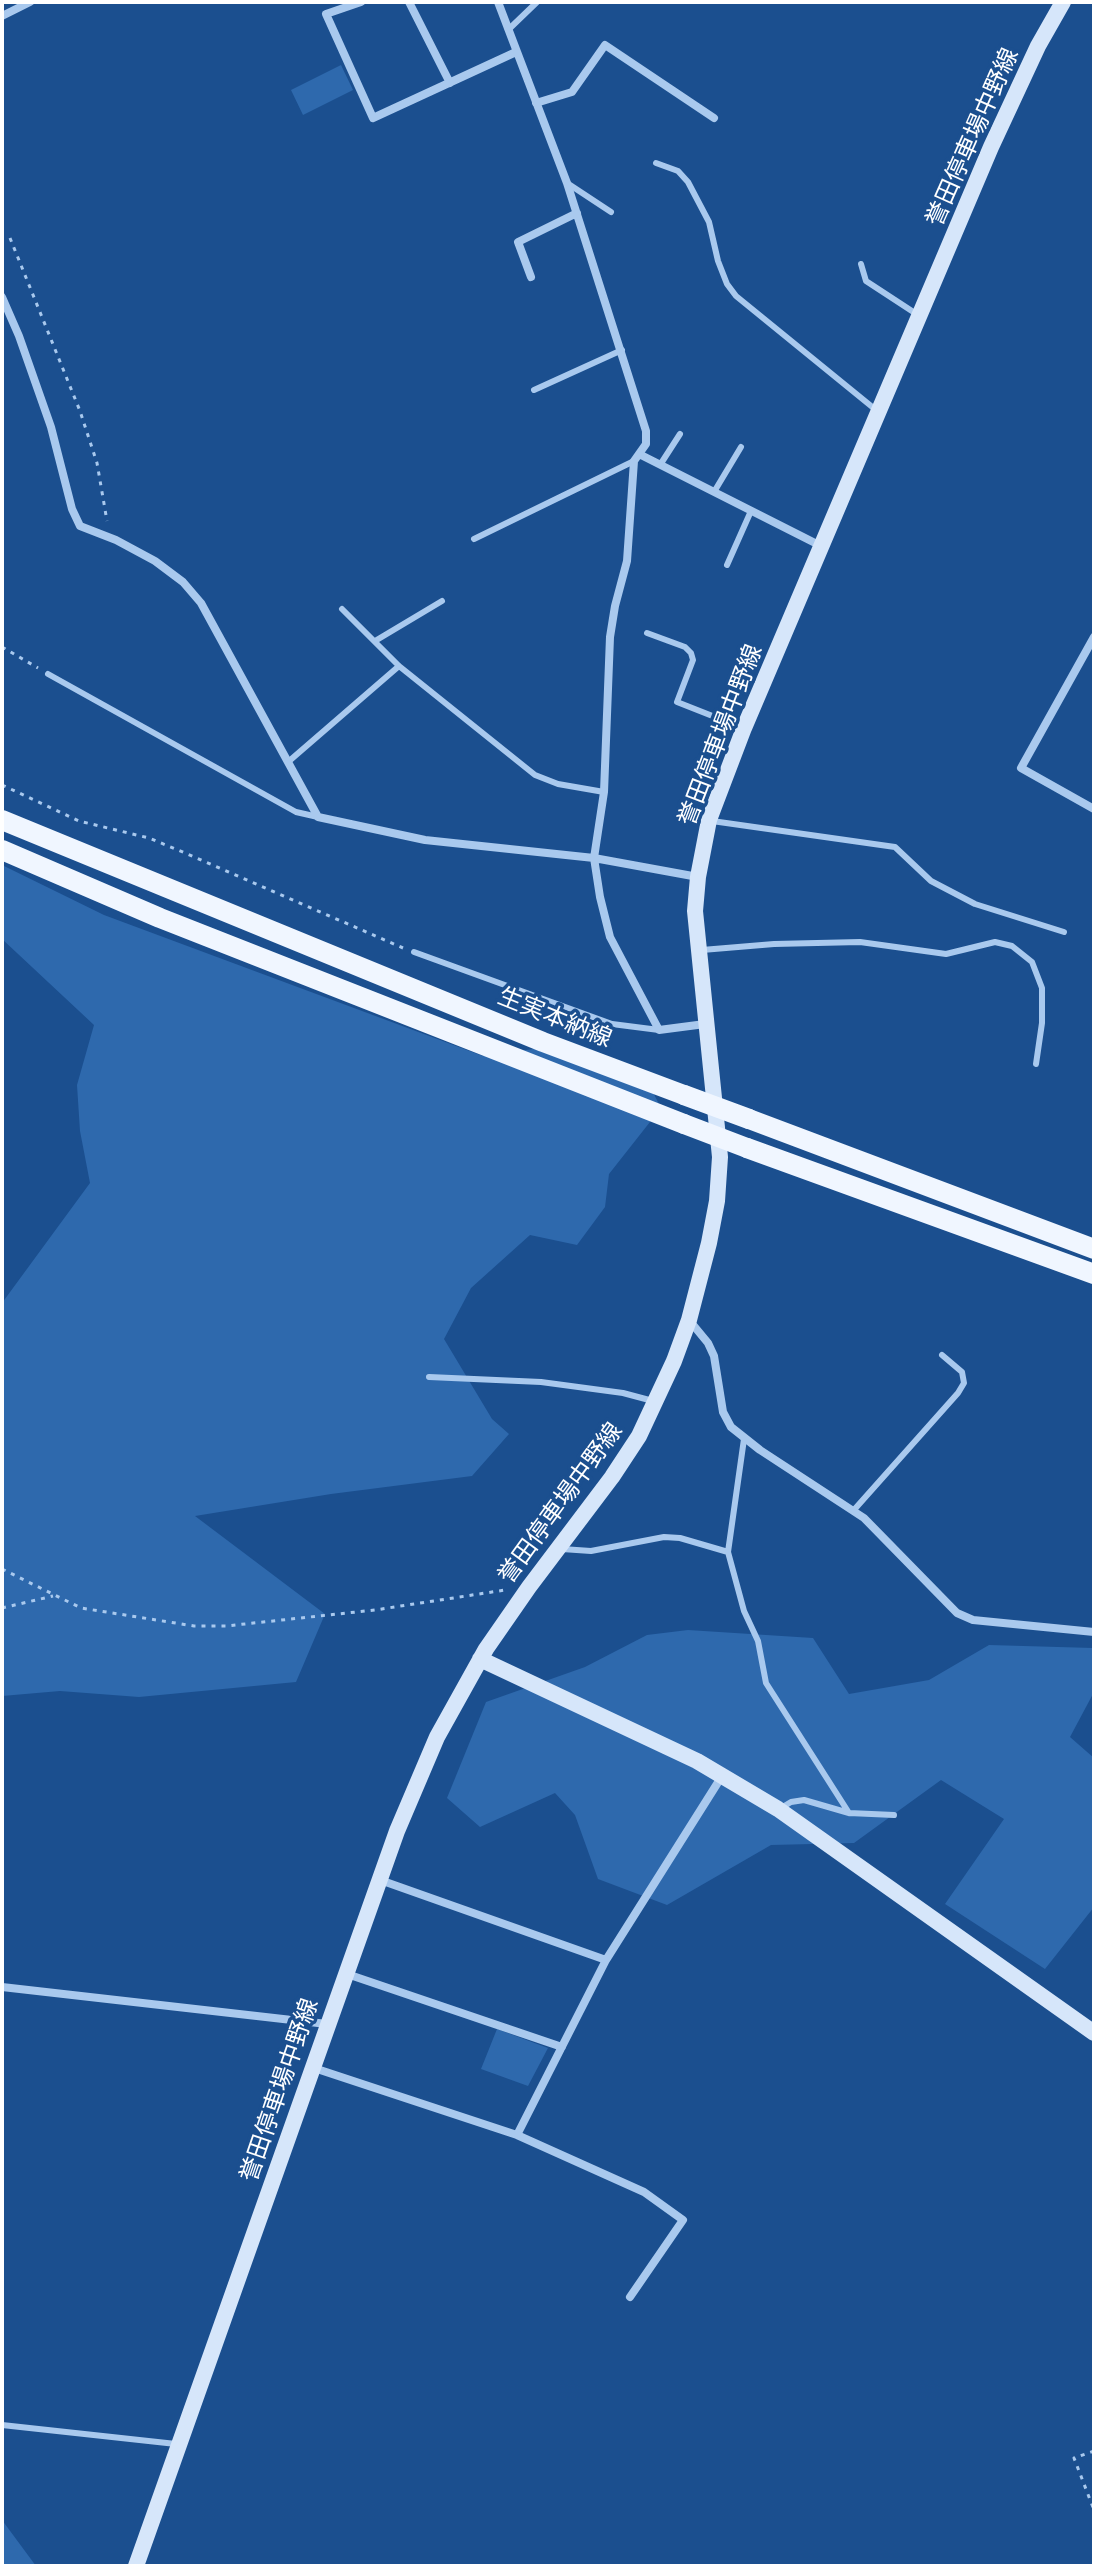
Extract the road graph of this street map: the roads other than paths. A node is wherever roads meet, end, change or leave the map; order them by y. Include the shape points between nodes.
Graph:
1 (30, 2) edge
2 (361, 2) edge
3 (409, 2) edge
4 (498, 2) edge
5 (537, 2) edge
6 (1063, 2) edge
7 (3, 14) edge
8 (508, 30) junction
9 (516, 52) junction
10 (450, 83) junction
11 (536, 103) junction
12 (714, 118) dead end
13 (656, 163) dead end
14 (567, 183) junction
15 (611, 212) dead end
16 (577, 213) junction
17 (861, 264) dead end
18 (531, 277) dead end
19 (2, 297) edge
20 (919, 316) junction
21 (622, 350) junction
22 (534, 390) dead end
23 (878, 413) junction
24 (680, 434) dead end
25 (741, 447) dead end
26 (636, 458) junction
27 (660, 465) junction
28 (714, 492) junction
29 (751, 511) junction
30 (474, 539) dead end
31 (821, 547) junction
32 (727, 565) dead end
33 (442, 601) dead end
34 (342, 609) dead end
35 (647, 633) dead end
36 (1094, 637) edge
37 (375, 641) junction
38 (399, 666) junction
39 (48, 674) road end
40 (744, 728) junction
41 (288, 762) junction
42 (604, 792) junction
43 (1094, 809) edge
44 (318, 817) junction
45 (2, 820) edge
46 (709, 820) junction
47 (2, 850) edge
48 (594, 858) junction
49 (698, 877) junction
50 (1064, 932) dead end
51 (699, 951) junction
52 (414, 952) road end
53 (705, 1024) junction
54 (659, 1030) junction
55 (1036, 1064) dead end
56 (1094, 1249) edge
57 (1094, 1274) edge
58 (689, 1320) junction
59 (942, 1355) dead end
60 (429, 1377) dead end
61 (656, 1402) junction
62 (744, 1439) junction
63 (853, 1511) junction
64 (559, 1548) junction
65 (728, 1552) junction
66 (1094, 1632) edge
67 (480, 1659) junction
68 (722, 1776) junction
69 (778, 1809) junction
70 (849, 1813) junction
71 (894, 1815) dead end
72 (380, 1879) junction
73 (606, 1960) junction
74 (346, 1973) junction
75 (2, 1987) edge
76 (328, 2024) junction
77 (1094, 2033) edge
78 (562, 2047) junction
79 (313, 2068) junction
80 (517, 2135) junction
81 (630, 2297) dead end
82 (2, 2425) edge
83 (179, 2444) junction
84 (136, 2566) edge

1 - 7 street
2 - 10 street via 326,14 373,118
3 - 10 street
4 - 8 street
5 - 8 lane
6 - 20 main road, 誉田停車場中野線 via 998,133
8 - 9 street
9 - 10 street
9 - 11 street
11 - 12 street via 572,92 605,45
11 - 14 street
13 - 23 lane via 678,171 688,182 736,296
14 - 15 lane
14 - 16 street
16 - 18 street via 518,242
16 - 21 street
17 - 20 lane via 866,281
19 - 41 street via 51,427 80,526 155,561 183,582 201,603
20 - 23 main road, 誉田停車場中野線
21 - 22 lane
21 - 26 street via 646,431 646,444
23 - 31 main road, 誉田停車場中野線
24 - 27 lane
25 - 28 lane
26 - 27 street
26 - 30 lane
26 - 42 street via 627,561 610,637
27 - 28 street
28 - 29 street
29 - 31 street
29 - 32 lane
31 - 40 main road, 誉田停車場中野線
33 - 37 lane
34 - 37 lane
35 - 40 lane via 691,653 677,702
36 - 43 street via 1021,768
37 - 38 lane
38 - 41 lane
38 - 42 lane via 535,775
39 - 44 lane via 296,812
40 - 46 main road, 誉田停車場中野線
41 - 44 street
42 - 48 street
44 - 48 street via 425,840
45 - 56 main road, 生実本納線, bridge via 543,1042
46 - 49 main road, 誉田停車場中野線
46 - 50 lane via 895,847 931,881 975,904
47 - 57 main road, bridge via 160,918 684,1124
48 - 49 street
48 - 54 street via 610,937
49 - 51 main road, 誉田停車場中野線
51 - 53 main road, 誉田停車場中野線
51 - 55 lane via 860,942 946,954 995,942 1012,946 1032,962 1042,988
52 - 54 lane via 612,1024
53 - 54 street
53 - 58 main road, 誉田停車場中野線 via 720,1157 717,1201
58 - 61 main road, 誉田停車場中野線
58 - 62 street via 714,1356 723,1412
59 - 63 lane via 962,1372 964,1383
60 - 61 lane via 541,1382
61 - 64 main road, 誉田停車場中野線 via 612,1477
62 - 63 street
62 - 65 lane
63 - 66 street via 957,1613 973,1620
64 - 65 lane via 591,1551 664,1537
64 - 67 main road, 誉田停車場中野線
65 - 70 lane via 758,1641 766,1683
67 - 68 main road
67 - 72 main road, 誉田停車場中野線 via 437,1737
68 - 69 main road
68 - 73 street
69 - 70 lane via 804,1800
69 - 77 main road
70 - 71 lane
72 - 73 street
72 - 74 main road, 誉田停車場中野線
73 - 78 street
74 - 76 main road, 誉田停車場中野線
74 - 78 street
75 - 76 street
76 - 79 main road, 誉田停車場中野線
78 - 80 street
79 - 80 street
79 - 83 main road, 誉田停車場中野線
80 - 81 street via 644,2192 683,2220
82 - 83 lane
83 - 84 main road, 誉田停車場中野線

